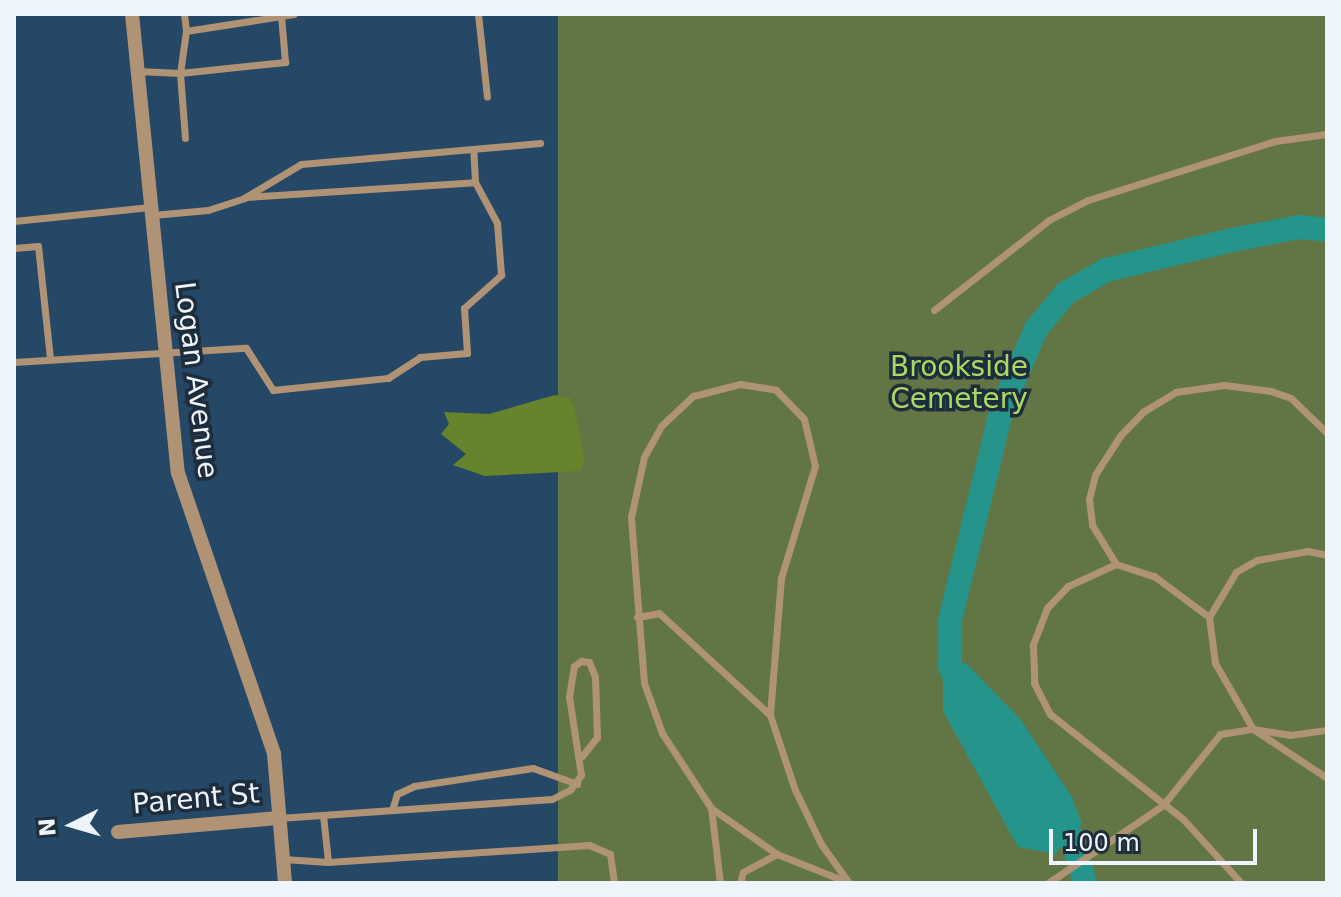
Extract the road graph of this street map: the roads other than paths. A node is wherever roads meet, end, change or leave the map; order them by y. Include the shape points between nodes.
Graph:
1 (132, 14) edge
2 (184, 14) edge
3 (226, 14) edge
4 (294, 14) edge
5 (478, 14) edge
6 (281, 15) edge
7 (270, 16) edge
8 (227, 26) junction
9 (186, 31) junction
10 (138, 71) junction
11 (180, 73) junction
12 (487, 97) dead end
13 (1327, 134) edge
14 (185, 138) dead end
15 (540, 143) dead end
16 (473, 149) junction
17 (475, 182) junction
18 (244, 198) junction
19 (150, 211) junction
20 (14, 221) edge
21 (14, 248) edge
22 (934, 310) dead end
23 (163, 352) junction
24 (50, 358) junction
25 (14, 362) edge
26 (1327, 433) edge
27 (1327, 555) edge
28 (1116, 564) junction
29 (637, 617) junction
30 (1209, 617) junction
31 (770, 715) junction
32 (1253, 729) junction
33 (1327, 730) edge
34 (582, 756) junction
35 (1327, 778) edge
36 (577, 784) junction
37 (1163, 805) junction
38 (711, 808) junction
39 (392, 810) junction
40 (323, 815) junction
41 (279, 818) junction
42 (118, 832) dead end
43 (777, 854) junction
44 (283, 859) junction
45 (328, 862) junction
46 (285, 883) edge
47 (614, 883) edge
48 (720, 883) edge
49 (740, 883) edge
50 (849, 883) edge
51 (1048, 883) edge
52 (1241, 883) edge

1 - 10 street, Logan Avenue
2 - 9 lane
3 - 8 lane
4 - 6 lane
5 - 12 lane
6 - 7 lane
6 - 11 lane via 285,62
7 - 8 lane
8 - 9 lane
9 - 11 lane
10 - 11 lane
10 - 19 street, Logan Avenue
11 - 14 lane
13 - 22 lane via 1275,141 1088,200 1049,220
15 - 16 lane
16 - 17 lane
16 - 18 lane via 301,164
17 - 18 lane
17 - 23 lane via 497,223 501,275 464,308 467,353 420,357 388,378 273,390 246,348
18 - 19 lane via 208,210
19 - 20 lane
19 - 23 street, Logan Avenue
21 - 24 lane via 38,246
23 - 24 lane
23 - 41 street, Logan Avenue via 178,473 274,754
24 - 25 lane
26 - 28 lane via 1291,398 1271,391 1224,385 1176,392 1160,401 1113,445 1089,499 1096,536
27 - 30 lane via 1308,551 1257,560 1236,572
28 - 30 lane via 1154,576
28 - 37 lane via 1068,586 1047,608 1033,645 1034,683 1050,714
29 - 31 lane via 659,613
29 - 31 lane via 631,517 644,457 661,426 693,396 740,384 776,390 804,419 815,466 781,578
29 - 38 lane via 644,683 662,733
30 - 32 lane via 1215,663
31 - 50 lane via 801,804
32 - 33 lane via 1290,735
32 - 35 lane
32 - 37 lane via 1220,734
34 - 34 lane via 569,697 574,666 581,661 589,662 595,677 597,737
34 - 36 lane
36 - 39 lane via 552,799
36 - 39 lane via 533,768 414,786 397,794
37 - 51 lane
37 - 52 lane via 1201,835
38 - 43 lane
38 - 48 lane
39 - 40 lane
40 - 41 lane
40 - 45 lane
41 - 42 street, Parent St
41 - 44 street, Logan Avenue
43 - 49 lane via 743,872
43 - 50 lane
44 - 45 lane
44 - 46 street, Logan Avenue
45 - 47 lane via 589,845 610,854

